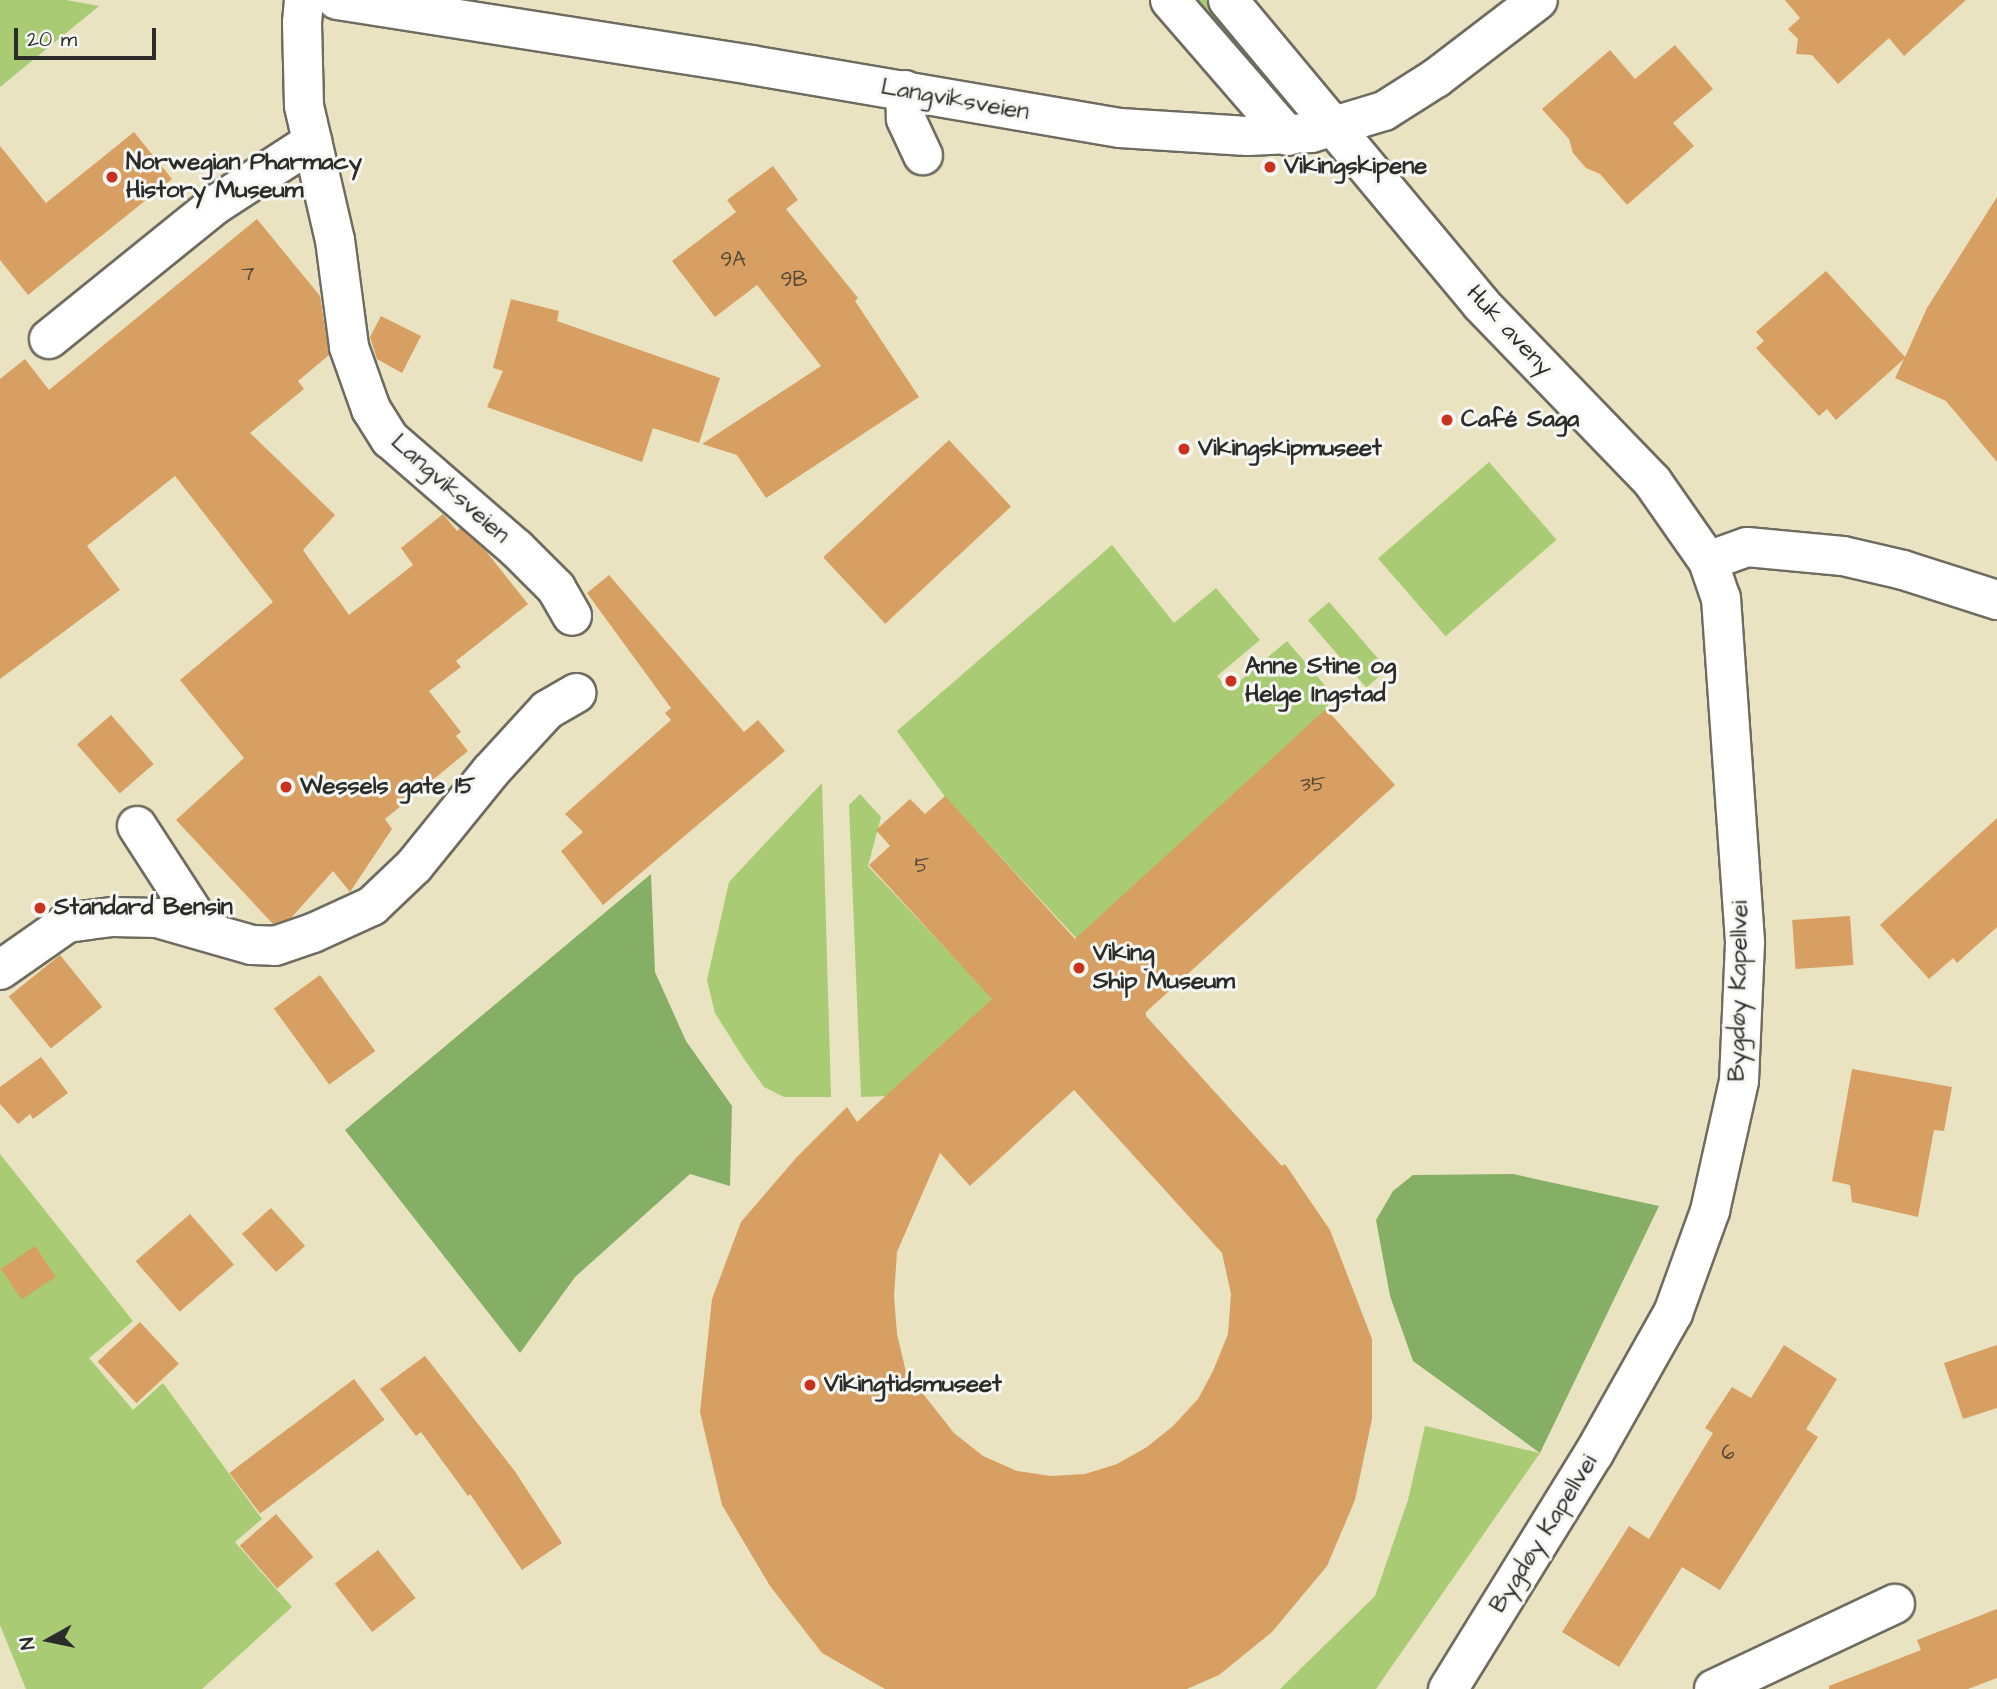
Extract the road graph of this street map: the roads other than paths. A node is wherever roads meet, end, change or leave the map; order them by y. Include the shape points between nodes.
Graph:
1 (304, 0) edge
2 (337, 0) edge
3 (1170, 0) edge
4 (1228, 0) edge
5 (1538, 0) edge
6 (905, 90) junction
7 (1334, 129) junction
8 (1288, 136) junction
9 (312, 142) junction
10 (923, 155) dead end
11 (49, 339) dead end
12 (1708, 561) junction
13 (1997, 600) edge
14 (572, 616) dead end
15 (577, 693) dead end
16 (137, 826) dead end
17 (205, 931) junction
18 (0, 970) edge
19 (1895, 1604) dead end
20 (1448, 1689) edge
21 (1714, 1689) edge

1 - 9 street, Langviksveien via 302,72
2 - 6 street, Langviksveien
3 - 8 street
4 - 7 street, Huk aveny
5 - 7 street, Langviksveien via 1409,96 1384,111
6 - 8 street, Langviksveien via 1120,128
6 - 10 street via 906,119
7 - 8 street, Langviksveien
7 - 12 street, Huk aveny via 1481,304 1652,481
9 - 11 street via 215,205
9 - 14 street, Langviksveien via 335,240 349,347 371,409 390,439 556,588
12 - 13 street via 1747,547 1843,556
12 - 20 street, Bygdøy Kapellvei via 1721,598 1745,943 1740,1081 1710,1211 1673,1312 1594,1453
15 - 17 street via 547,710 414,866 372,906 275,946 252,945
16 - 17 street
17 - 18 street via 157,918 67,923
19 - 21 street

